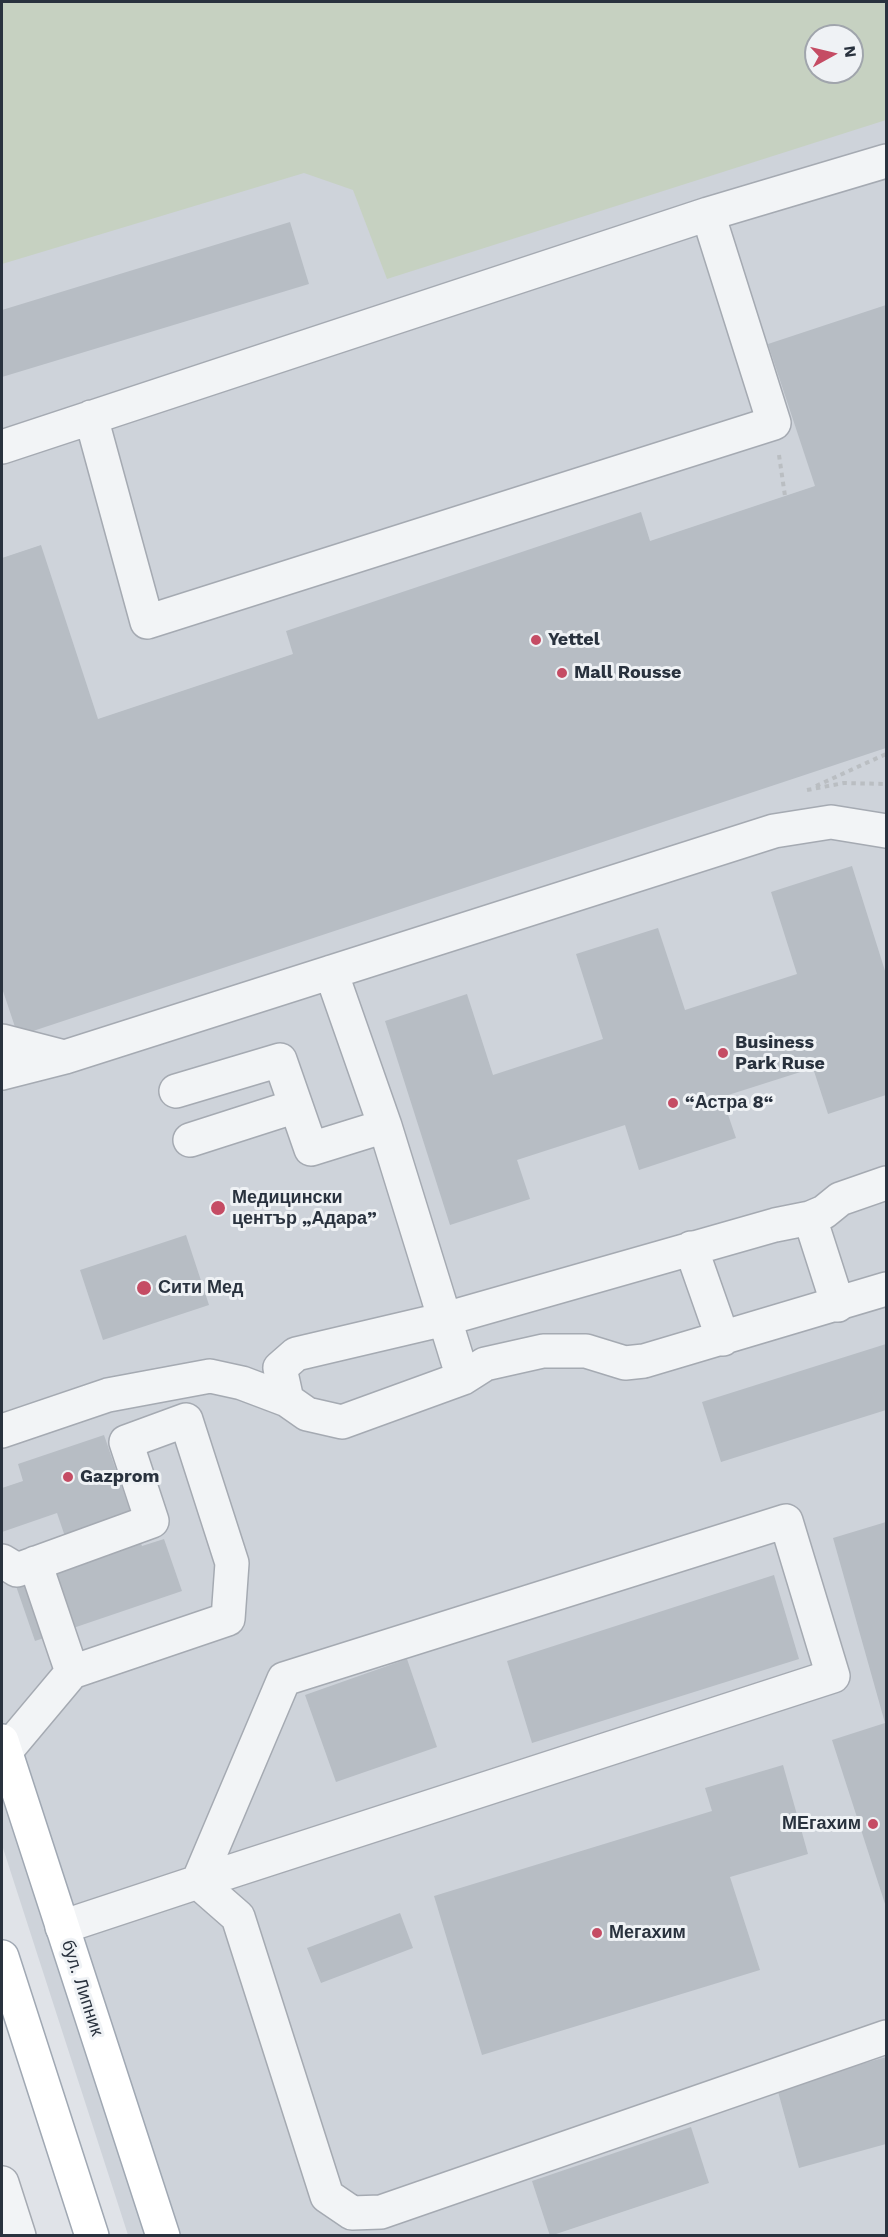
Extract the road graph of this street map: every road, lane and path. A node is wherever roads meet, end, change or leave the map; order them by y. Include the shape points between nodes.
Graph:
1 (886, 161) edge
2 (708, 214) junction
3 (91, 417) junction
4 (774, 423) junction
5 (2, 447) edge
6 (785, 496) dead end
7 (886, 754) edge
8 (810, 788) dead end
9 (885, 836) edge
10 (331, 972) junction
11 (2, 1041) edge
12 (65, 1057) junction
13 (2, 1073) edge
14 (176, 1091) dead end
15 (296, 1106) junction
16 (385, 1126) junction
17 (190, 1140) dead end
18 (886, 1182) edge
19 (810, 1218) junction
20 (691, 1248) junction
21 (886, 1288) edge
22 (838, 1305) junction
23 (445, 1319) junction
24 (723, 1339) junction
25 (463, 1378) junction
26 (287, 1400) junction
27 (2, 1431) edge
28 (2, 1561) edge
29 (35, 1563) junction
30 (72, 1672) junction
31 (3, 1748) edge
32 (198, 1882) junction
33 (62, 1927) junction
34 (2, 1957) edge
35 (886, 2037) edge
36 (2, 2183) edge
37 (19, 2235) edge
38 (92, 2235) edge
39 (163, 2235) edge

1 - 2 street
2 - 3 street
2 - 4 street
3 - 4 street via 147,622
3 - 5 street
4 - 6 path
7 - 8 path
9 - 10 street via 831,822 774,831
10 - 12 street
10 - 16 street
11 - 12 street
12 - 13 street
14 - 15 street via 280,1060
15 - 16 street via 311,1149
15 - 17 street
16 - 23 street
18 - 19 street via 840,1199
19 - 20 street
19 - 22 street
20 - 23 street
20 - 24 street
21 - 22 street
22 - 24 street
23 - 25 street
23 - 26 street via 296,1354 280,1368
24 - 25 street via 644,1362 625,1363 586,1351 543,1351 485,1364
25 - 26 street via 342,1422 307,1414
26 - 27 street via 210,1376 108,1395
28 - 29 street via 17,1570
29 - 30 street
29 - 30 street via 152,1521 126,1442 186,1420 232,1563 228,1619
30 - 31 street
31 - 33 main road, бул. Липник
32 - 32 street via 833,1676 786,1521 284,1679
32 - 33 street
32 - 35 street via 238,1917 327,2196 352,2213 381,2212
33 - 39 main road, бул. Липник
34 - 38 main road
36 - 37 street

